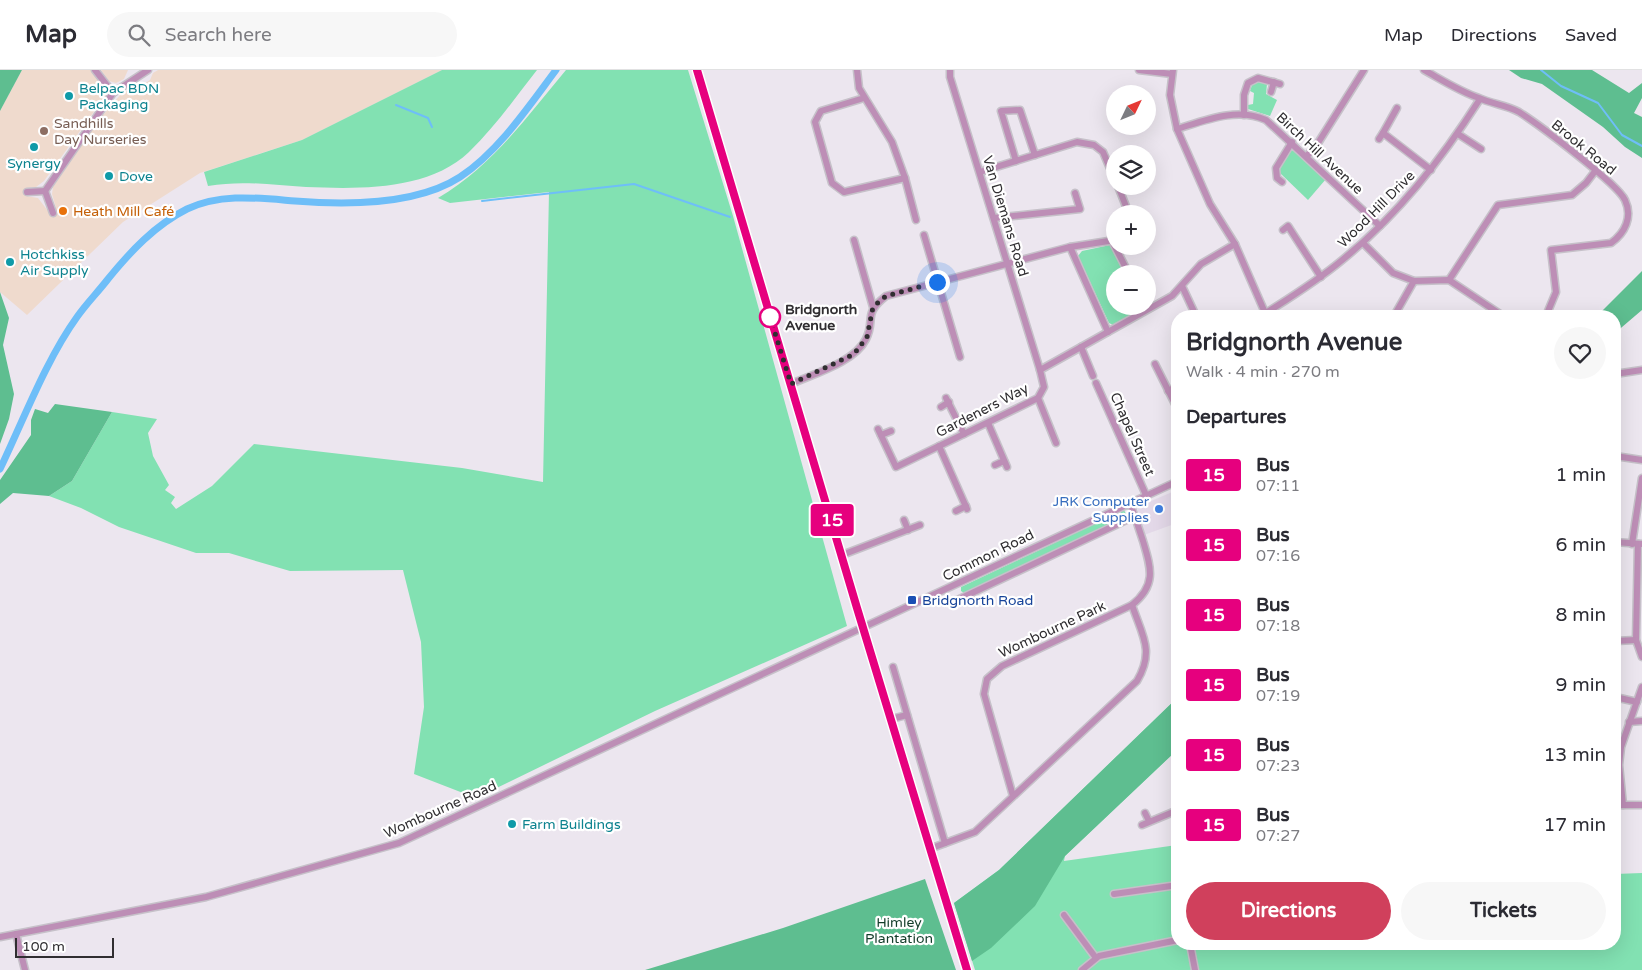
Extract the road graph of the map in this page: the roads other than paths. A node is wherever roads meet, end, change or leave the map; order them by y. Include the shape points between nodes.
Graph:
1 (95, 70) edge
2 (148, 70) edge
3 (697, 70) edge
4 (857, 70) edge
5 (950, 70) edge
6 (1139, 70) edge
7 (1364, 70) edge
8 (1424, 70) edge
9 (1173, 72) edge
10 (1271, 92) dead end
11 (113, 93) junction
12 (864, 98) junction
13 (1480, 99) junction
14 (1397, 108) dead end
15 (1244, 115) junction
16 (1177, 129) junction
17 (1458, 134) junction
18 (1292, 142) junction
19 (1481, 149) dead end
20 (1035, 155) junction
21 (1307, 156) junction
22 (1106, 159) edge
23 (1016, 161) junction
24 (1431, 170) junction
25 (1596, 170) junction
26 (980, 172) junction
27 (905, 178) junction
28 (1282, 182) dead end
29 (45, 191) junction
30 (27, 192) dead end
31 (1075, 192) dead end
32 (912, 209) junction
33 (904, 212) dead end
34 (53, 213) dead end
35 (994, 218) junction
36 (916, 220) dead end
37 (1380, 226) junction
38 (1283, 230) dead end
39 (924, 235) dead end
40 (854, 240) dead end
41 (1106, 242) edge
42 (1363, 243) junction
43 (1235, 244) junction
44 (1070, 247) junction
45 (1007, 262) junction
46 (1321, 277) junction
47 (1449, 280) junction
48 (1414, 281) junction
49 (937, 282) junction
50 (1182, 286) junction
51 (1156, 304) edge
52 (873, 307) junction
53 (1193, 310) edge
54 (1264, 310) edge
55 (1273, 310) edge
56 (1397, 310) edge
57 (1494, 310) edge
58 (1548, 310) edge
59 (1136, 315) edge
60 (1108, 332) junction
61 (1081, 347) junction
62 (960, 357) dead end
63 (1155, 364) dead end
64 (1040, 370) junction
65 (1642, 370) edge
66 (1621, 373) edge
67 (791, 384) junction
68 (1171, 390) edge
69 (1168, 391) junction
70 (1171, 397) edge
71 (1038, 398) junction
72 (941, 406) dead end
73 (988, 423) junction
74 (890, 431) dead end
75 (964, 434) junction
76 (1056, 443) dead end
77 (939, 446) junction
78 (1621, 457) edge
79 (1642, 460) edge
80 (995, 465) dead end
81 (1642, 478) edge
82 (1171, 484) edge
83 (1146, 495) junction
84 (1130, 504) junction
85 (956, 511) dead end
86 (1135, 516) junction
87 (904, 520) dead end
88 (920, 526) dead end
89 (908, 530) junction
90 (1621, 543) edge
91 (1637, 544) edge
92 (842, 555) junction
93 (954, 586) junction
94 (960, 598) junction
95 (953, 602) dead end
96 (1132, 606) junction
97 (863, 627) junction
98 (1636, 640) junction
99 (1621, 641) edge
100 (1642, 657) edge
101 (893, 667) dead end
102 (1642, 687) edge
103 (1621, 698) edge
104 (1636, 702) junction
105 (907, 715) junction
106 (891, 719) junction
107 (1642, 721) edge
108 (1629, 722) junction
109 (1621, 747) edge
110 (1621, 786) edge
111 (1013, 796) junction
112 (1642, 805) edge
113 (1623, 806) joint
114 (1171, 813) edge
115 (1145, 814) dead end
116 (1149, 821) junction
117 (1142, 824) dead end
118 (945, 843) junction
119 (932, 848) junction
120 (1171, 886) edge
121 (1114, 894) dead end
122 (1064, 915) dead end
123 (16, 934) junction
124 (0, 937) edge
125 (1171, 941) edge
126 (1191, 950) edge
127 (1096, 958) junction
128 (967, 969) edge
129 (25, 970) edge
130 (1082, 970) edge
131 (1195, 970) edge

1 - 11 street
2 - 11 street
3 - 67 main road
4 - 12 street
5 - 26 street, Van Diemans Road
6 - 9 street
7 - 21 street
8 - 13 street, Brook Road
9 - 16 street via 1170,101
10 - 15 street via 1277,83 1258,78 1248,82
11 - 29 street
12 - 27 street via 892,142
12 - 27 street via 821,111 816,117 832,183 844,192
13 - 17 street, Wood Hill Drive
13 - 25 street, Brook Road via 1519,112
14 - 24 street via 1381,136
15 - 16 street, Birch Hill Avenue via 1218,116
15 - 18 street, Birch Hill Avenue via 1266,120
16 - 43 street via 1210,204
17 - 19 street
17 - 24 street, Wood Hill Drive
18 - 21 street, Birch Hill Avenue
18 - 28 street via 1276,168 1277,178
20 - 22 street via 1069,144 1088,143 1103,152
20 - 23 street
20 - 23 street via 1020,110 1001,111
21 - 37 street, Birch Hill Avenue
23 - 26 street
24 - 37 street, Wood Hill Drive
25 - 47 street via 1572,195 1498,205
25 - 58 street, Brook Road via 1624,198 1628,211 1626,224 1611,243 1551,250 1556,292
26 - 35 street, Van Diemans Road
27 - 32 street
29 - 30 street
29 - 34 street
31 - 35 street via 1080,209
32 - 33 street
32 - 36 street
35 - 45 street, Van Diemans Road
37 - 42 street, Wood Hill Drive
38 - 46 street via 1288,226
39 - 49 street
40 - 52 street
41 - 44 street
42 - 46 street, Wood Hill Drive
42 - 48 street via 1393,273
43 - 50 street, Gardeners Way via 1202,264
43 - 54 street
44 - 45 street
44 - 60 street
45 - 49 street
45 - 64 street, Van Diemans Road
46 - 55 street, Wood Hill Drive
47 - 48 street
47 - 57 street
48 - 56 street
49 - 52 street via 886,296
49 - 62 street
50 - 51 street, Gardeners Way via 1172,296
50 - 53 street
52 - 67 street via 867,337 854,354
59 - 60 street, Gardeners Way
60 - 61 street, Gardeners Way
61 - 64 street, Gardeners Way
61 - 83 street, Chapel Street
63 - 69 street
64 - 71 street, Gardeners Way via 1044,387
65 - 66 street
67 - 92 main road
68 - 69 street
69 - 70 street
71 - 73 street, Gardeners Way
71 - 76 street
72 - 75 street via 948,400
73 - 75 street, Gardeners Way
73 - 80 street via 1005,464
74 - 77 street, Gardeners Way via 880,432 896,467
75 - 77 street, Gardeners Way
77 - 85 street via 966,508
78 - 79 street
81 - 91 street
82 - 83 street, Common Road
83 - 84 street, Common Road
84 - 86 street, Wombourne Park
84 - 93 street, Common Road
86 - 94 street, Common Road
86 - 96 street, Wombourne Park via 1151,573 1144,594
87 - 89 street
88 - 89 street
89 - 92 street
90 - 91 street
91 - 98 street
92 - 97 main road
93 - 94 street
93 - 97 street, Common Road
94 - 95 street, Common Road
96 - 111 street via 1147,648 1146,666 1137,681
96 - 111 street, Wombourne Park via 1002,666 987,679 984,694
97 - 106 main road
97 - 123 street, Wombourne Road via 399,843 206,897
98 - 99 street
98 - 100 street
101 - 105 street
102 - 104 street
103 - 104 street
104 - 108 street
105 - 106 street
105 - 118 street
106 - 119 main road
107 - 108 street
108 - 109 street
110 - 113 street
111 - 118 street via 975,832
112 - 113 street
114 - 116 street
115 - 116 street
116 - 117 street
118 - 119 street
119 - 128 main road
120 - 121 street
122 - 127 street
123 - 124 street, Wombourne Road
123 - 129 street
125 - 127 street via 1111,952
126 - 131 street
127 - 130 street

